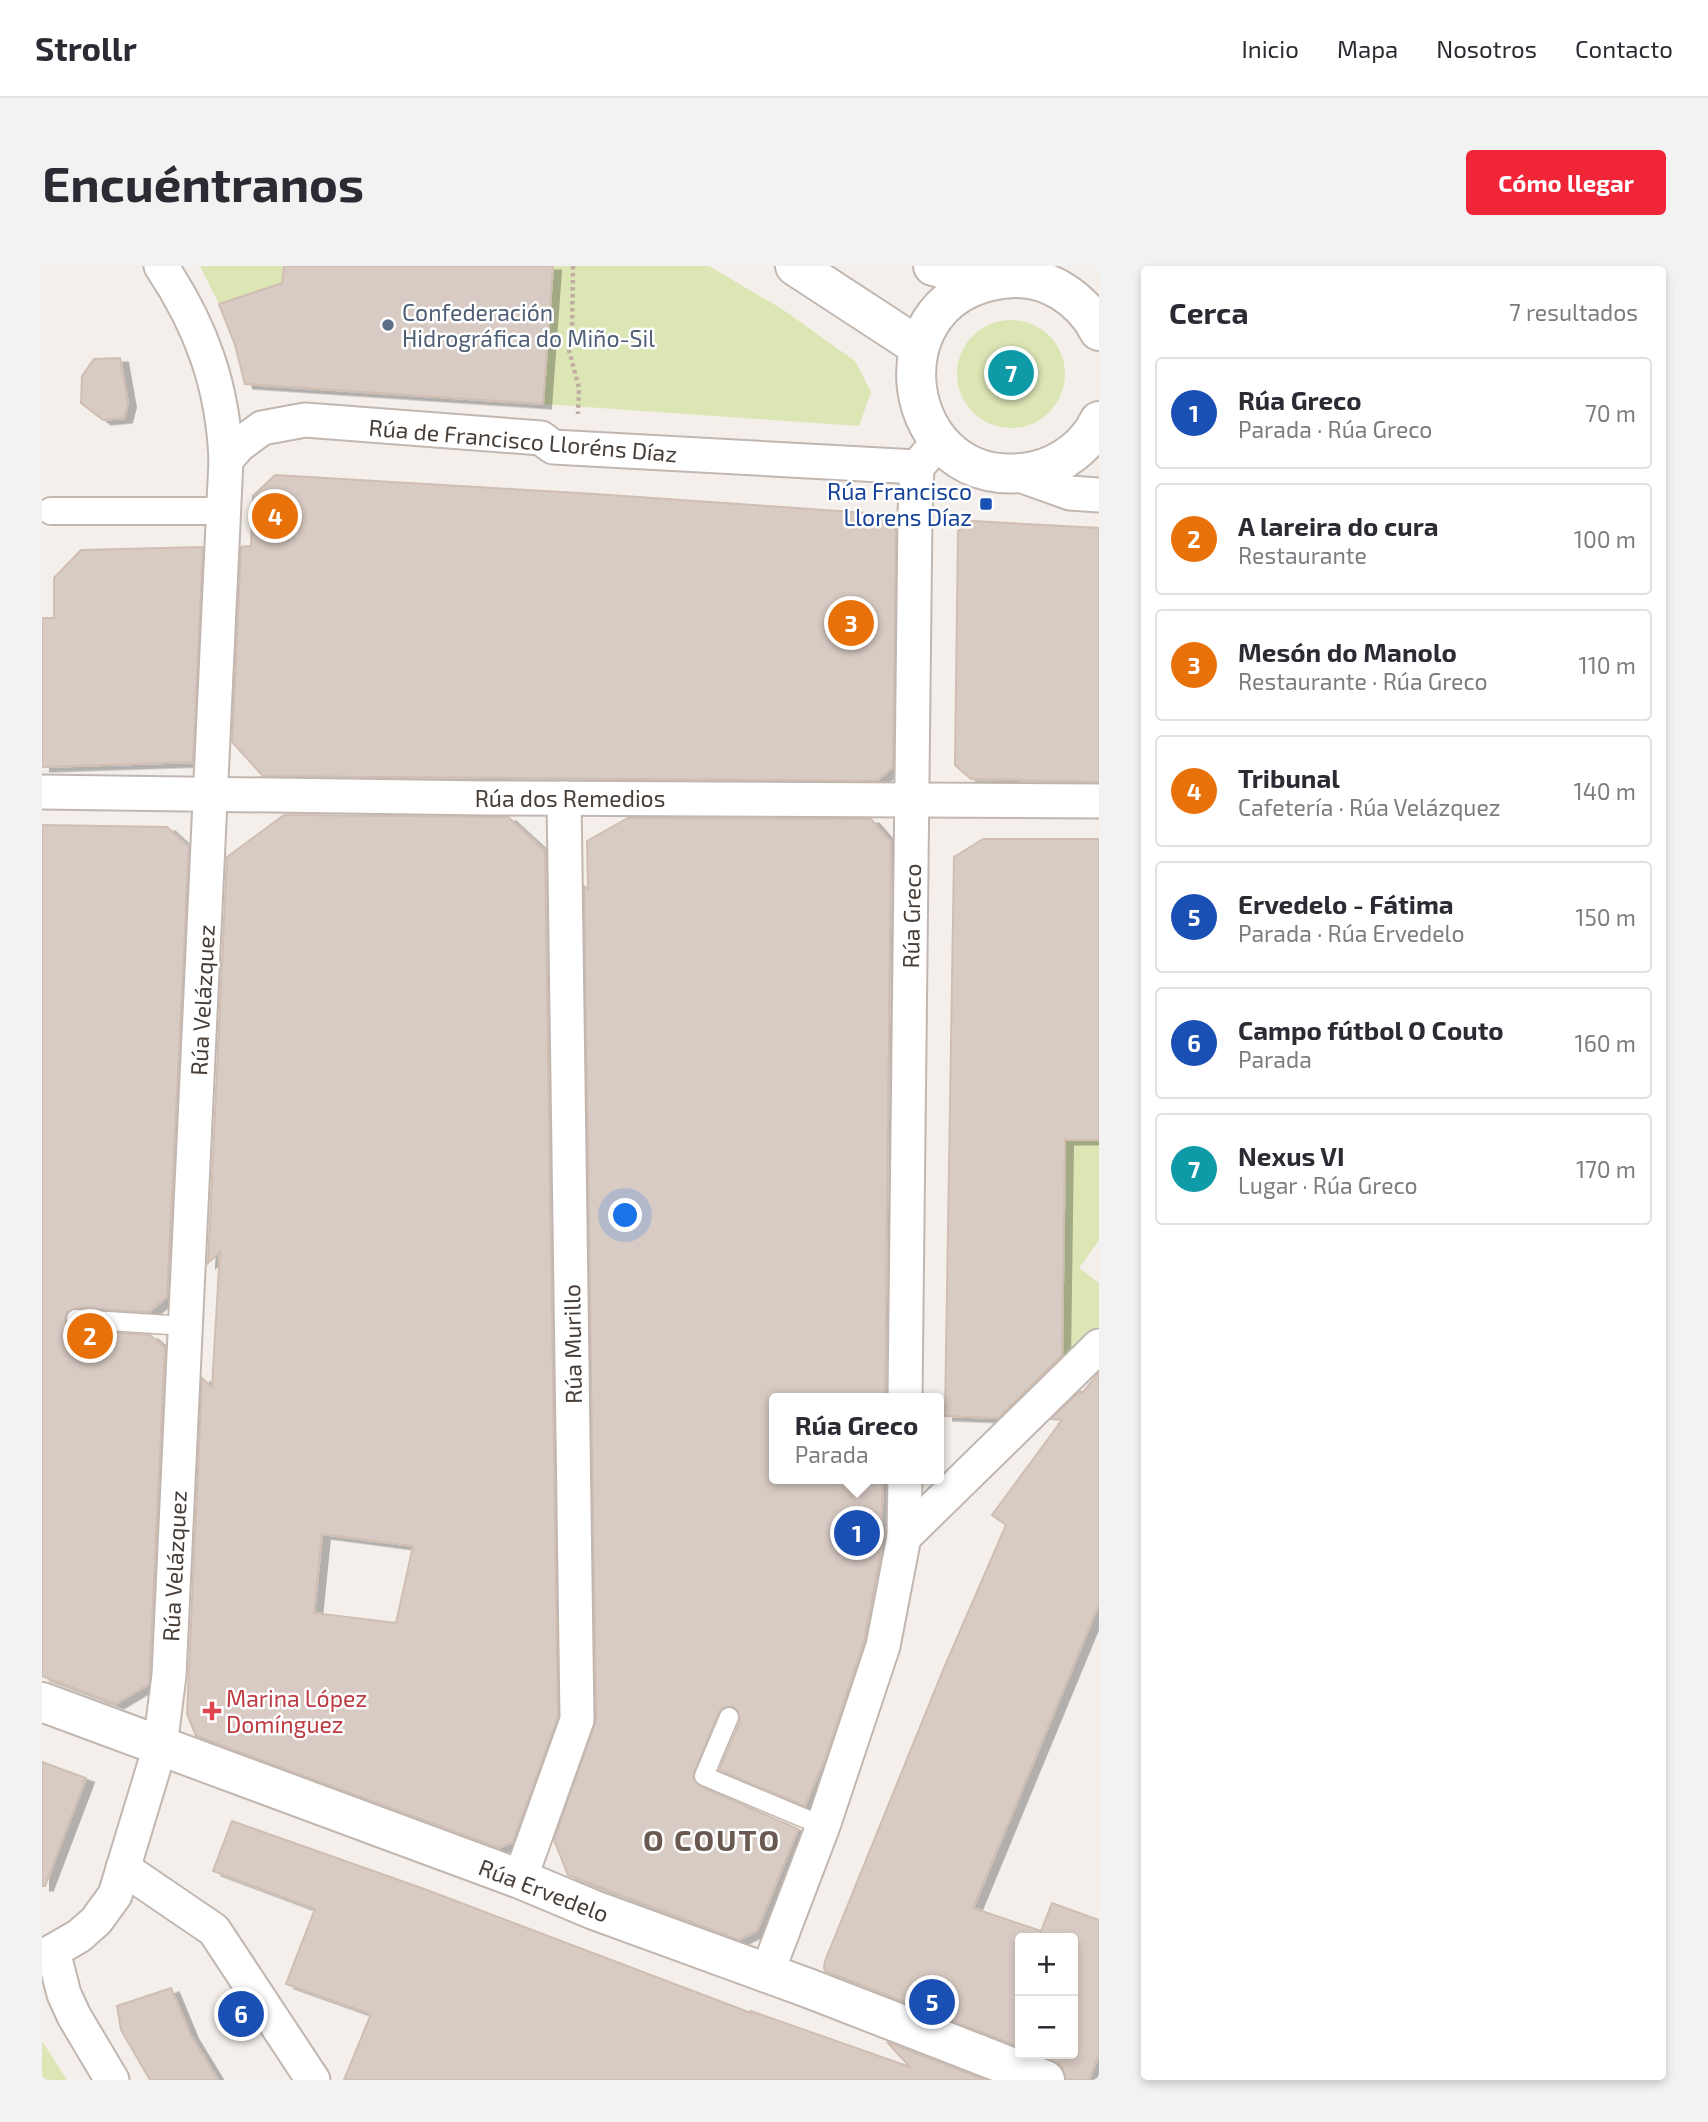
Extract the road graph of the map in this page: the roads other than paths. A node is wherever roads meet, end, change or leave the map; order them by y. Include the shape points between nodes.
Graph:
1 (161, 266) edge
2 (786, 266) edge
3 (933, 266) edge
4 (810, 275) edge
5 (987, 281) junction
6 (1099, 331) edge
7 (919, 347) junction
8 (1099, 421) edge
9 (1085, 451) edge
10 (928, 454) junction
11 (226, 460) junction
12 (1017, 474) junction
13 (1099, 495) edge
14 (51, 511) dead end
15 (225, 511) junction
16 (42, 792) edge
17 (212, 795) junction
18 (564, 799) junction
19 (912, 801) junction
20 (1099, 801) edge
21 (76, 1319) dead end
22 (186, 1326) junction
23 (1099, 1346) edge
24 (905, 1393) edge
25 (905, 1484) edge
26 (904, 1537) junction
27 (42, 1702) edge
28 (729, 1717) dead end
29 (160, 1747) junction
30 (823, 1826) junction
31 (123, 1868) junction
32 (520, 1880) junction
33 (48, 1949) edge
34 (767, 1972) junction
35 (1000, 2072) edge
36 (112, 2080) edge
37 (313, 2080) edge
38 (1045, 2080) edge

1 - 11 street, Rúa Velázquez via 195,323 209,358 224,426
2 - 4 street
3 - 5 street
4 - 7 street
5 - 6 street via 1016,278 1045,283 1071,297
5 - 7 street via 945,305 929,324
7 - 10 street via 914,380
8 - 9 street
9 - 12 street via 1046,468
10 - 11 street, Rúa de Francisco Lloréns Díaz via 553,447 541,438 305,420 262,428
10 - 12 street
10 - 19 street, Rúa Greco
11 - 15 street, Rúa Velázquez
12 - 13 street via 1070,493
14 - 15 street
15 - 17 street, Rúa Velázquez
16 - 17 street, Rúa dos Remedios
17 - 18 street, Rúa dos Remedios
17 - 22 street, Rúa Velázquez
18 - 19 street, Rúa dos Remedios
18 - 32 street, Rúa Murillo via 577,1720
19 - 20 street, Rúa dos Remedios
19 - 24 street, Rúa Greco
21 - 22 lane
22 - 29 street, Rúa Velázquez via 169,1675
23 - 26 street
25 - 26 street
26 - 30 street via 883,1646
27 - 29 street, Rúa Ervedelo
28 - 30 lane via 704,1776
29 - 31 street, Rúa Velázquez
29 - 32 street, Rúa Ervedelo
30 - 34 street
31 - 33 street, Rúa Velázquez via 115,1895 96,1922 79,1936
31 - 37 street via 214,1930
32 - 34 street, Rúa Ervedelo
33 - 36 street via 74,2016
34 - 35 street, Rúa Ervedelo
35 - 38 street, Rúa Ervedelo

